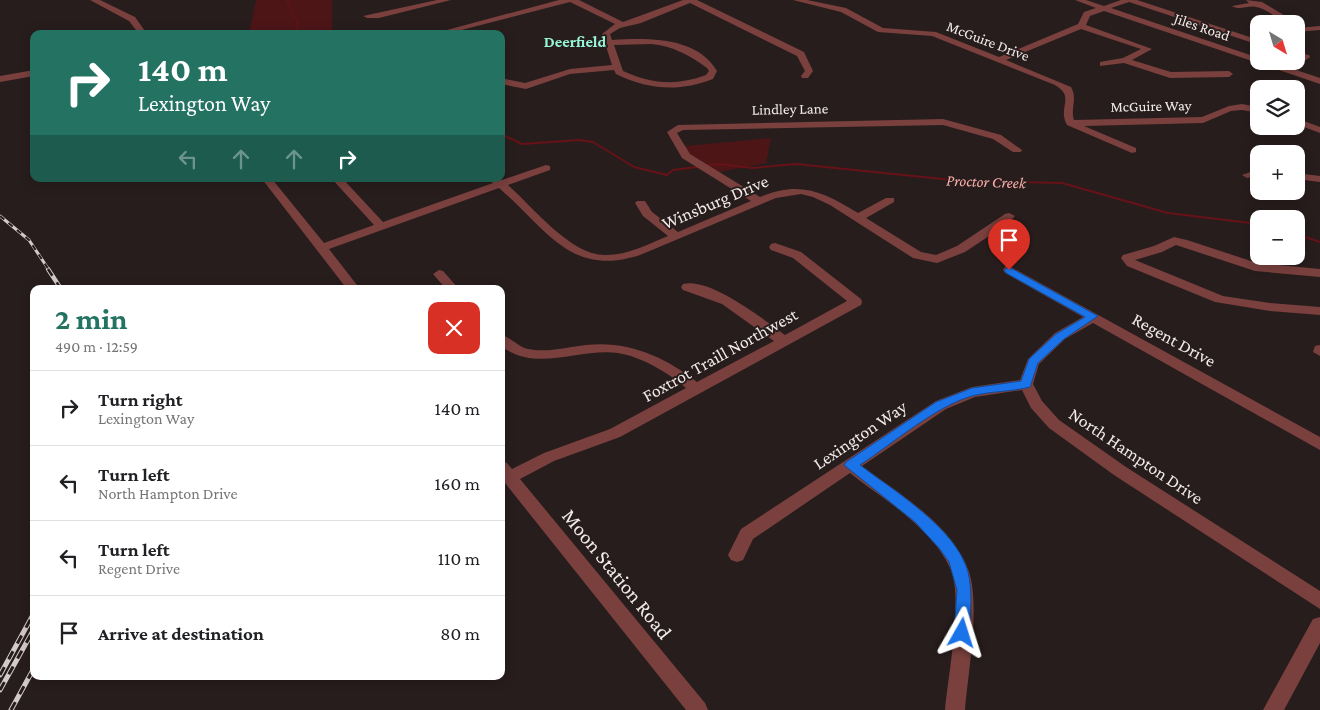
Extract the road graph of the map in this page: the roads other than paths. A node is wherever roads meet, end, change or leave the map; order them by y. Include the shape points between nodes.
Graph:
1 (94, 0) edge
2 (447, 0) edge
3 (568, 0) edge
4 (573, 0) edge
5 (797, 0) edge
6 (1079, 0) edge
7 (1129, 0) edge
8 (1250, 0) edge
9 (1259, 4) junction
10 (1236, 6) dead end
11 (1105, 8) junction
12 (1278, 15) edge
13 (367, 16) dead end
14 (472, 25) junction
15 (623, 25) junction
16 (1081, 26) junction
17 (1305, 27) edge
18 (1320, 28) edge
19 (140, 30) edge
20 (452, 30) edge
21 (479, 30) edge
22 (1250, 40) edge
23 (608, 43) junction
24 (1250, 58) edge
25 (998, 60) junction
26 (1125, 60) junction
27 (1103, 64) dead end
28 (617, 67) junction
29 (1287, 70) edge
30 (30, 74) edge
31 (1229, 74) dead end
32 (805, 76) dead end
33 (0, 79) edge
34 (1320, 81) edge
35 (505, 82) edge
36 (1250, 109) edge
37 (1070, 123) junction
38 (1305, 124) edge
39 (1319, 129) edge
40 (1017, 150) dead end
41 (1132, 150) dead end
42 (546, 168) dead end
43 (1250, 174) edge
44 (1247, 175) dead end
45 (1305, 177) edge
46 (505, 179) edge
47 (1320, 179) edge
48 (269, 182) edge
49 (340, 182) edge
50 (495, 182) edge
51 (499, 182) edge
52 (890, 200) dead end
53 (759, 201) junction
54 (641, 203) dead end
55 (1009, 216) dead end
56 (858, 218) junction
57 (381, 226) junction
58 (677, 237) junction
59 (775, 247) dead end
60 (321, 248) junction
61 (1009, 270) dead end
62 (439, 274) dead end
63 (1320, 274) edge
64 (351, 285) edge
65 (449, 285) edge
66 (687, 287) dead end
67 (1320, 311) edge
68 (1093, 316) junction
69 (784, 341) junction
70 (505, 343) edge
71 (1026, 384) junction
72 (696, 389) junction
73 (1320, 444) edge
74 (850, 465) junction
75 (506, 472) edge
76 (738, 555) dead end
77 (1320, 601) edge
78 (1320, 625) edge
79 (698, 710) edge
80 (955, 710) edge
81 (1273, 710) edge

1 - 19 street via 132,19
2 - 13 street
3 - 14 street
4 - 15 street
5 - 25 street, McGuire Drive via 843,10 881,30 933,34
6 - 11 street, Jiles Road
7 - 11 street
7 - 22 street
8 - 9 street
9 - 10 street
9 - 12 street
11 - 16 street via 1087,14
11 - 24 street, Jiles Road
14 - 20 street
14 - 21 street
15 - 23 street via 608,31
15 - 32 street via 691,0 801,54 809,71
16 - 25 street
16 - 26 street via 1148,49
17 - 18 street
23 - 28 street
23 - 28 street via 650,40 673,43 702,60 713,71 710,77 699,82 662,86 644,84 619,72
25 - 37 street, McGuire Drive via 1068,89 1072,96 1066,113
26 - 27 street
26 - 31 street via 1170,75
28 - 35 street via 571,70 537,79 526,86
29 - 34 street, Jiles Road
30 - 33 street
36 - 37 street, McGuire Way via 1229,109 1203,120
37 - 41 street
38 - 39 street
40 - 53 street, Lindley Lane via 997,137 943,122 675,128 672,132 686,156
42 - 46 street
43 - 44 street
45 - 47 street
48 - 60 street
49 - 57 street
50 - 57 street
51 - 58 street, Winsburg Drive via 564,242 577,251 601,259 632,255
52 - 56 street
53 - 56 street, Winsburg Drive via 802,190 816,194
53 - 58 street, Winsburg Drive
54 - 58 street via 647,214
55 - 56 street, Winsburg Drive via 961,249 937,259 917,255
57 - 60 street
59 - 69 street, Foxtrot Traill Northwest via 797,255 856,302
60 - 64 street
61 - 68 street, Regent Drive
62 - 65 street
63 - 67 street via 1254,267 1174,241 1127,258 1131,263 1220,299
66 - 69 street via 727,300
68 - 71 street via 1060,336 1033,362
68 - 73 street, Regent Drive
69 - 72 street, Foxtrot Traill Northwest
70 - 72 street via 525,354 548,356 588,349 617,349 638,354 660,363
71 - 74 street, Lexington Way via 972,392 941,404
71 - 77 street, North Hampton Drive via 1036,404 1054,424
72 - 75 street, Foxtrot Traill Northwest via 606,438
74 - 76 street, Lexington Way via 747,534
74 - 80 street via 920,519 944,544 960,570 965,602
75 - 79 street, Moon Station Road
78 - 81 street

